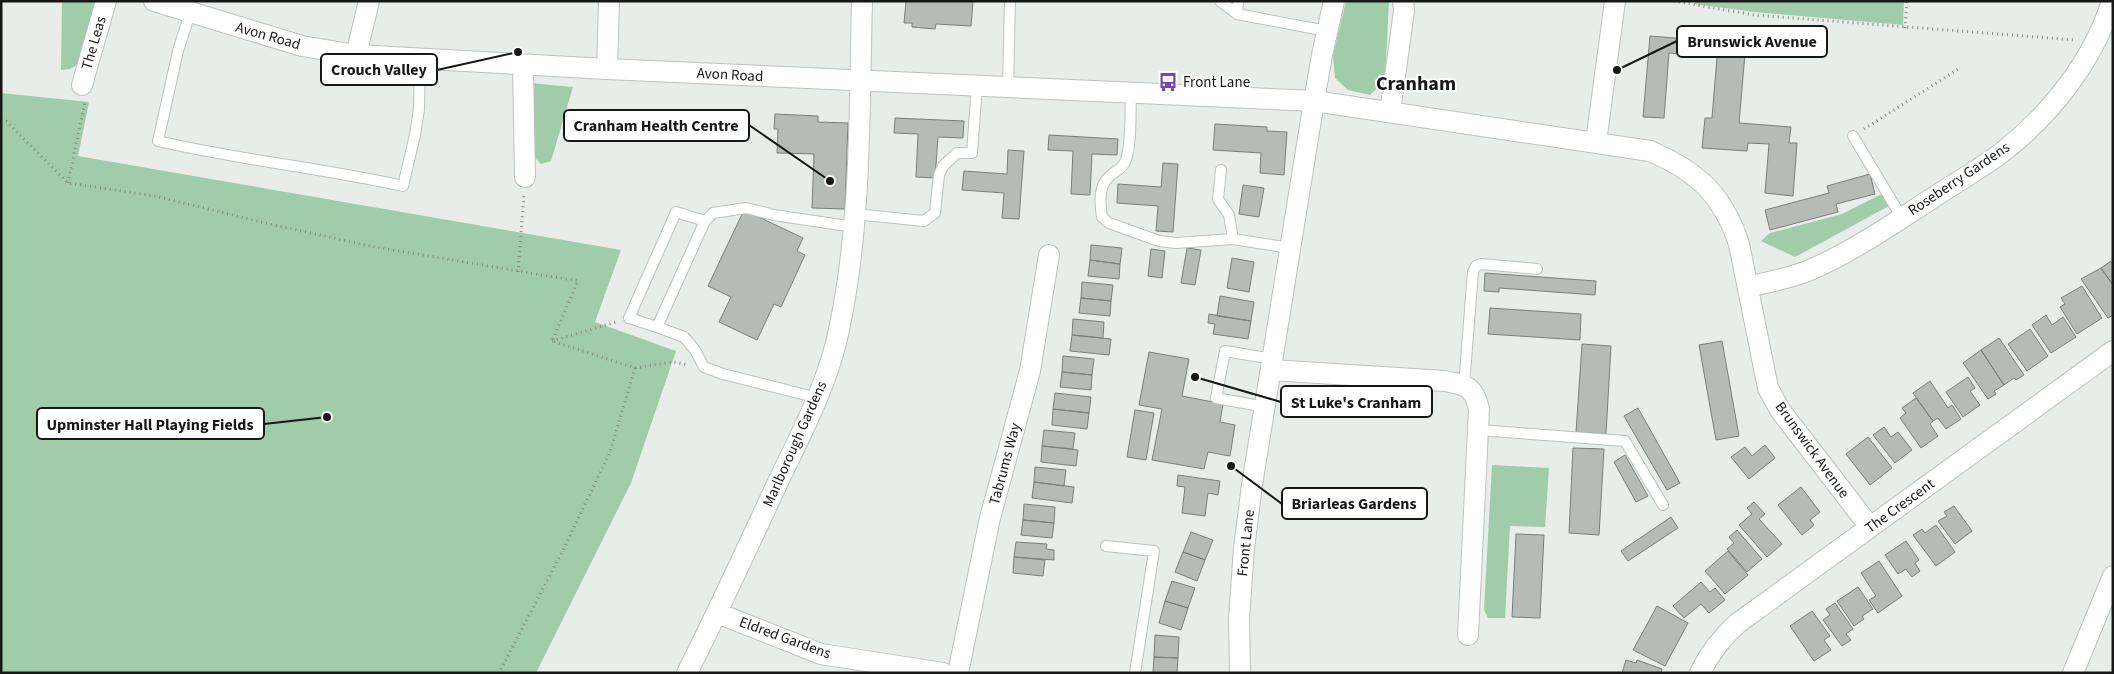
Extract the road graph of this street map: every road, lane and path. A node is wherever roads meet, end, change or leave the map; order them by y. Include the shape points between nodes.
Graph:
1 (106, 1) edge
2 (154, 1) edge
3 (370, 1) edge
4 (609, 1) edge
5 (862, 1) edge
6 (1010, 1) edge
7 (1220, 1) edge
8 (1238, 1) edge
9 (1334, 1) edge
10 (1403, 1) edge
11 (1615, 1) edge
12 (1674, 1) edge
13 (1907, 1) edge
14 (2112, 1) edge
15 (190, 12) junction
16 (1237, 14) junction
17 (1905, 28) junction
18 (1328, 32) junction
19 (2096, 42) junction
20 (356, 55) junction
21 (420, 60) junction
22 (523, 65) junction
23 (1960, 68) dead end
24 (606, 69) junction
25 (860, 80) junction
26 (82, 84) joint
27 (977, 86) junction
28 (1008, 87) junction
29 (1131, 92) junction
30 (1314, 101) junction
31 (1390, 112) junction
32 (1, 120) edge
33 (1853, 136) joint
34 (1596, 142) junction
35 (1221, 170) dead end
36 (525, 177) joint
37 (68, 183) junction
38 (1902, 218) junction
39 (855, 220) junction
40 (705, 221) junction
41 (1233, 239) junction
42 (1290, 248) junction
43 (1049, 255) dead end
44 (1537, 268) dead end
45 (518, 272) junction
46 (1748, 287) junction
47 (629, 318) junction
48 (657, 327) junction
49 (552, 341) junction
50 (2113, 351) edge
51 (1272, 365) junction
52 (704, 367) junction
53 (635, 368) junction
54 (1464, 385) junction
55 (818, 398) junction
56 (1266, 407) junction
57 (1478, 430) junction
58 (1663, 505) dead end
59 (1870, 527) junction
60 (1106, 546) dead end
61 (2113, 576) edge
62 (717, 613) junction
63 (1468, 635) dead end
64 (499, 673) edge
65 (687, 673) edge
66 (944, 673) edge
67 (958, 673) edge
68 (1135, 673) edge
69 (1240, 673) edge
70 (1700, 673) edge
71 (2073, 673) edge

1 - 26 street, The Leas
2 - 15 street, Avon Road
3 - 20 street
4 - 24 street
5 - 25 street, Marlborough Gardens
6 - 28 lane
7 - 16 lane
8 - 16 lane
9 - 18 street, Front Lane
10 - 31 street
11 - 34 street
12 - 17 path via 1754,15
13 - 17 path
14 - 19 street, Roseberry Gardens
15 - 20 street, Avon Road via 302,46
15 - 21 lane via 158,141 206,152 344,173 403,186 418,117
16 - 18 lane
17 - 19 path
18 - 30 street, Front Lane
19 - 38 street, Roseberry Gardens via 2062,92 2035,124 2004,151
20 - 21 street, Avon Road
21 - 22 street, Avon Road
22 - 24 street, Avon Road
22 - 36 street
23 - 33 path
24 - 25 street, Avon Road
25 - 27 street, Avon Road
25 - 39 street, Marlborough Gardens
26 - 37 path via 85,103
27 - 28 street, Avon Road
27 - 39 lane via 972,153 957,153 943,166 935,213 924,221
28 - 29 street, Avon Road
29 - 30 street, Avon Road
29 - 41 lane via 1125,162 1120,170 1107,178 1102,188 1102,217 1109,223 1159,241
30 - 31 street, Brunswick Avenue
30 - 42 street, Front Lane
31 - 34 street, Brunswick Avenue
32 - 37 path via 6,121
33 - 38 lane
34 - 46 street, Brunswick Avenue via 1650,151 1672,161 1708,187 1732,223
35 - 41 lane via 1218,199 1229,215
36 - 45 path
37 - 45 path via 155,196 375,247
38 - 46 street, Roseberry Gardens via 1809,271
39 - 40 lane via 774,215 746,208 713,213
39 - 55 street, Marlborough Gardens via 850,271 836,341
40 - 47 lane via 676,212
40 - 48 lane
41 - 42 lane
42 - 51 street, Front Lane
43 - 67 street, Tabrums Way via 1030,372 990,518
44 - 54 lane via 1476,266 1472,277
45 - 49 path via 578,281
46 - 59 street, Brunswick Avenue via 1768,388 1780,410
47 - 48 lane
47 - 49 path
48 - 52 lane via 684,337
49 - 53 path
50 - 59 street, The Crescent
51 - 54 street
51 - 56 street, Front Lane
51 - 56 lane via 1225,351 1216,398
52 - 53 path via 672,362
52 - 55 lane
53 - 64 path via 610,452
54 - 57 street via 1476,395
55 - 62 street, Marlborough Gardens
56 - 69 street, Front Lane via 1244,548 1239,619
57 - 58 lane via 1625,441
57 - 63 street
59 - 70 street, The Crescent via 1722,636
60 - 68 lane via 1154,551
61 - 71 street
62 - 65 street, Marlborough Gardens
62 - 66 street, Eldred Gardens via 821,654

